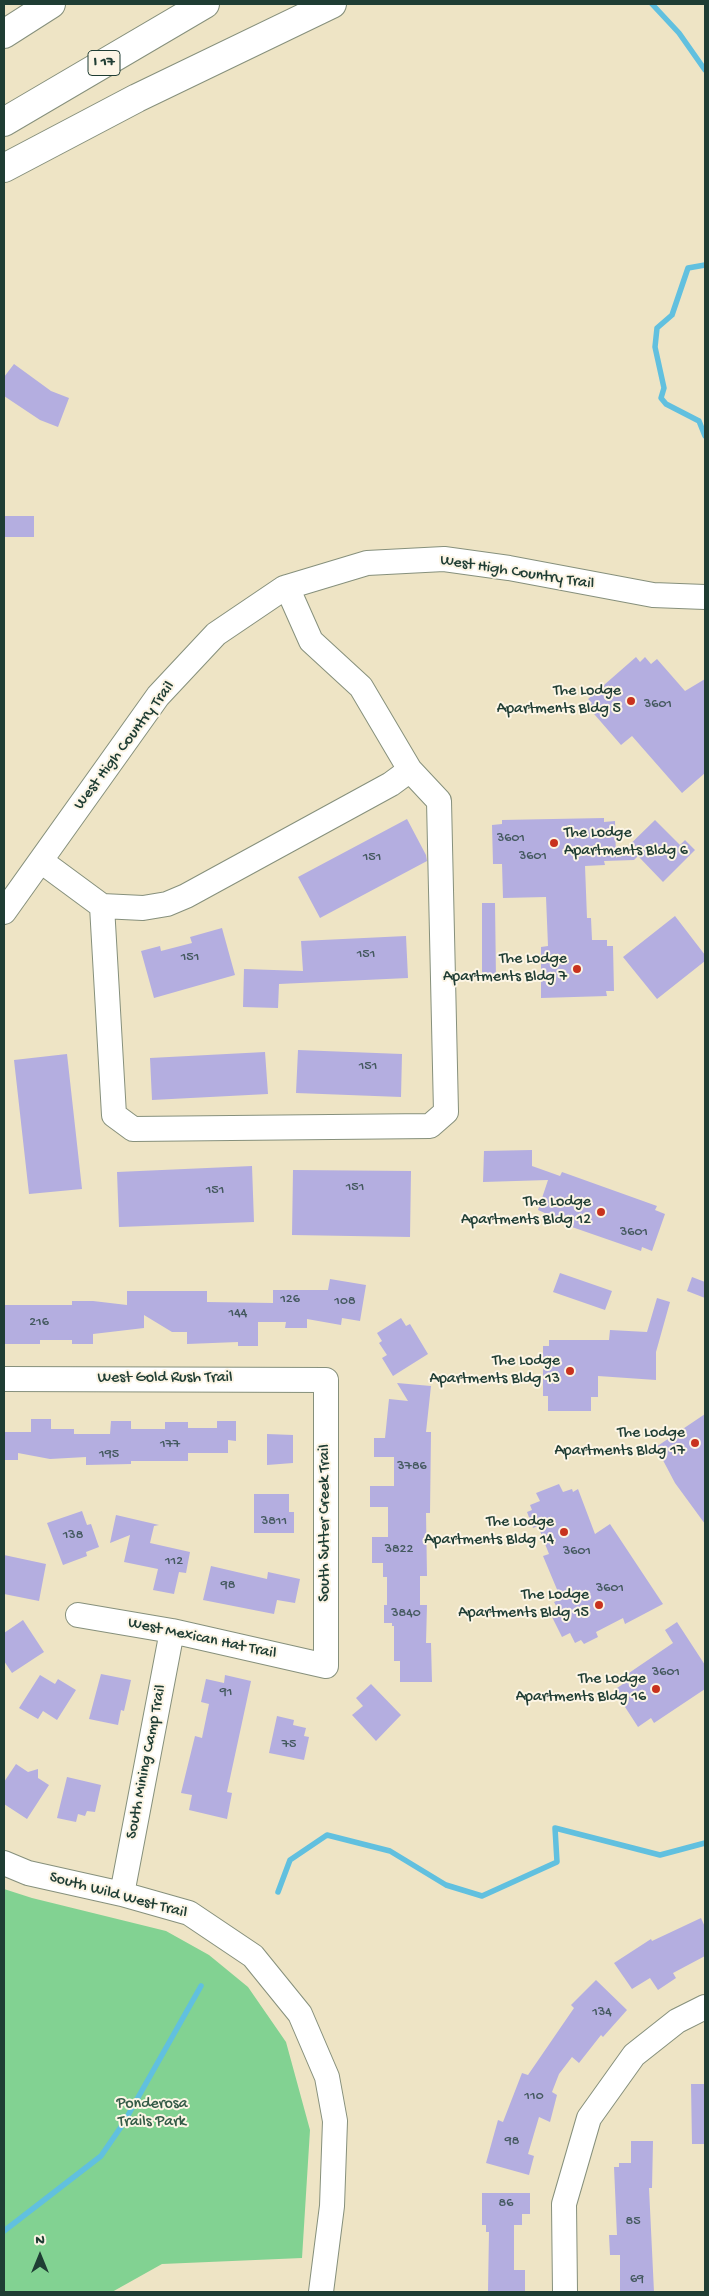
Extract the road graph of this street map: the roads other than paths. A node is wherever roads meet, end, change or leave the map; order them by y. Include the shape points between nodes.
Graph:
1 (51, 4) edge
2 (205, 4) edge
3 (332, 4) edge
4 (4, 34) edge
5 (4, 122) edge
6 (4, 168) edge
7 (287, 587) junction
8 (705, 597) edge
9 (410, 770) junction
10 (41, 861) junction
11 (102, 906) junction
12 (4, 912) edge
13 (4, 1379) edge
14 (326, 1380) joint
15 (78, 1615) dead end
16 (172, 1631) junction
17 (326, 1666) joint
18 (4, 1863) edge
19 (122, 1894) junction
20 (705, 2007) edge
21 (321, 2292) edge
22 (565, 2292) edge

1 - 4 highway
2 - 5 highway, I 17
3 - 6 highway via 137,98
7 - 8 street, West High Country Trail via 367,563 444,559 653,595
7 - 9 street via 311,641 361,687
7 - 10 street, West High Country Trail via 216,634 158,696
9 - 11 street via 391,784 186,896 167,904 143,908
9 - 11 street via 439,801 446,1112 430,1126 133,1129 114,1115
10 - 11 street
10 - 12 street, West High Country Trail
13 - 14 street, West Gold Rush Trail
14 - 17 street, South Sutter Creek Trail
15 - 16 street, West Mexican Hat Trail
16 - 17 street, West Mexican Hat Trail
16 - 19 street, South Mining Camp Trail
18 - 19 street, South Wild West Trail via 28,1873
19 - 21 street, South Wild West Trail via 188,1913 253,1956 300,2014 327,2077 335,2121 332,2206
20 - 22 street via 677,2021 634,2055 589,2118 564,2204

